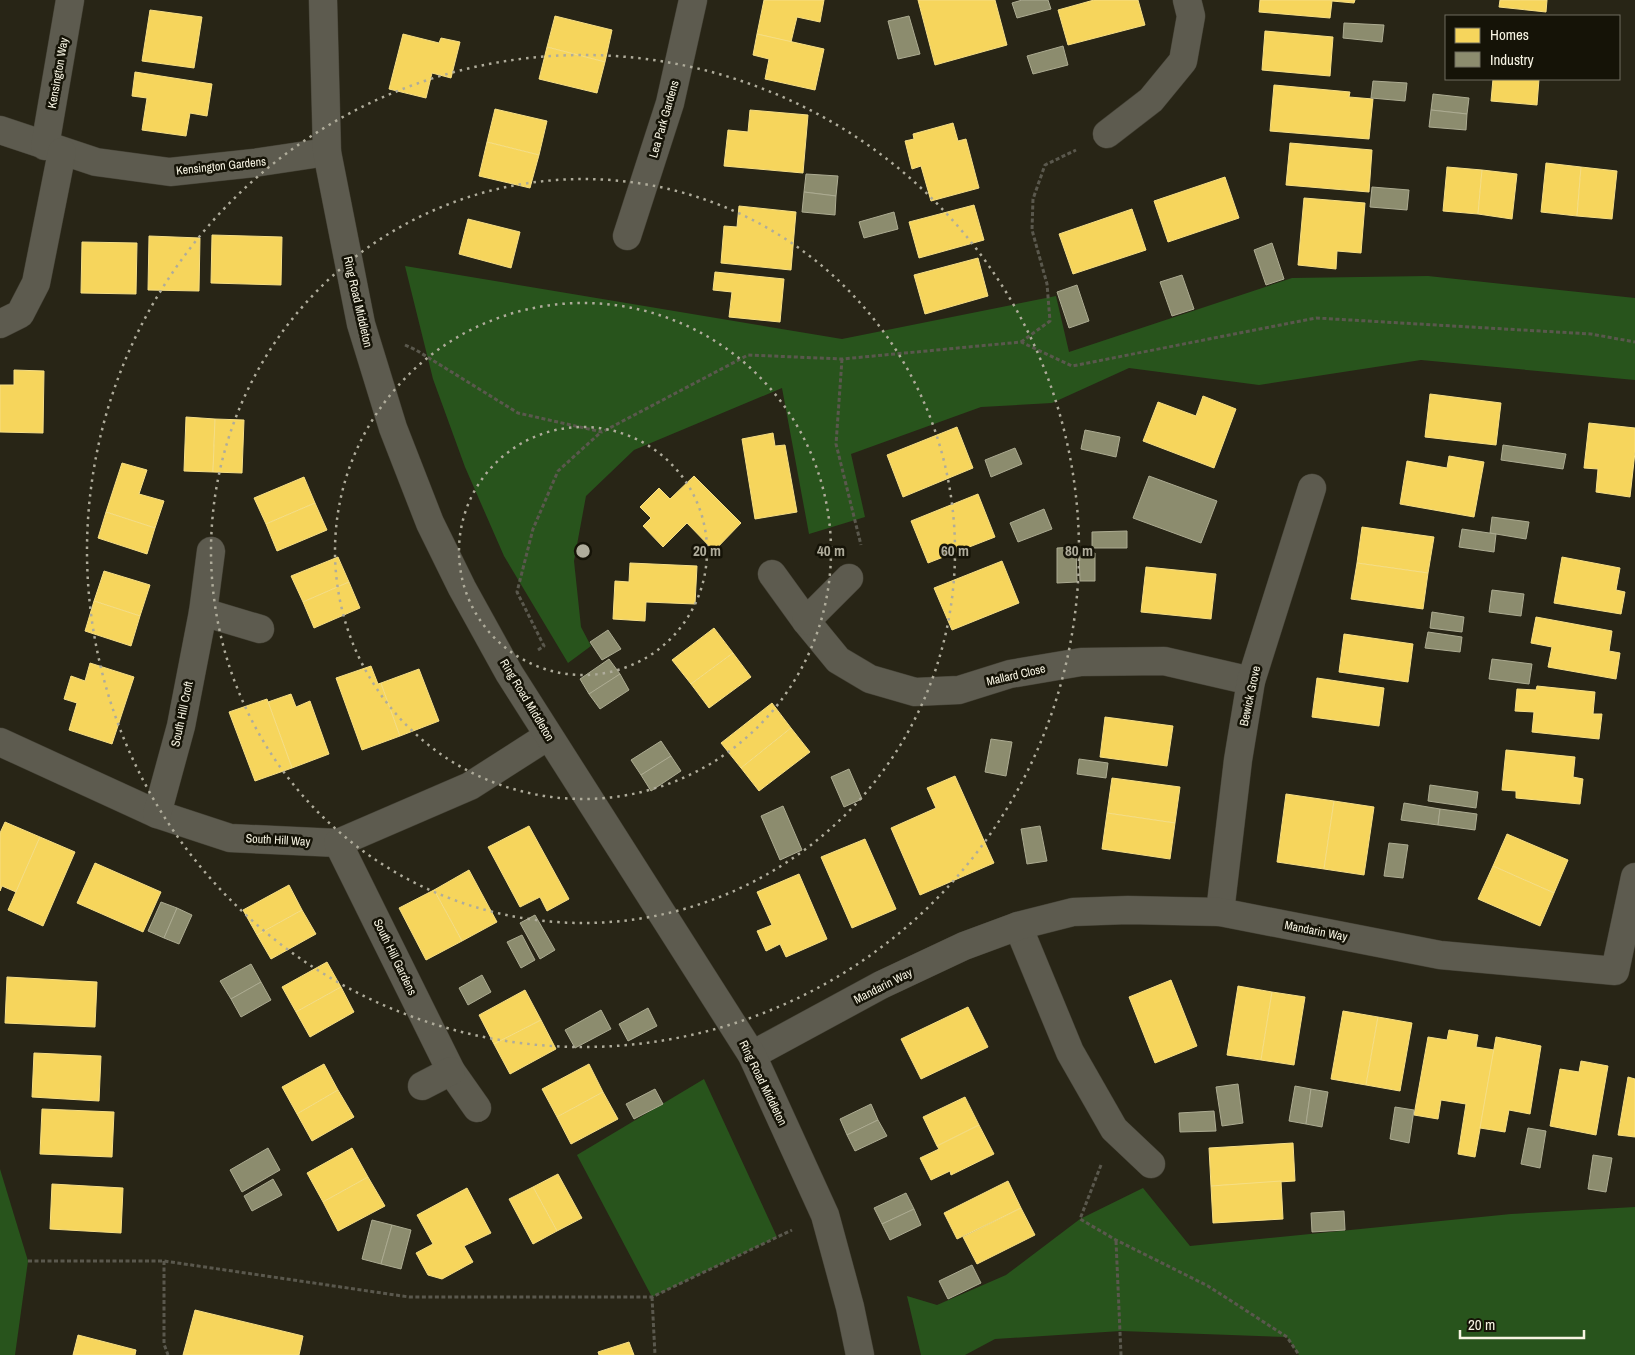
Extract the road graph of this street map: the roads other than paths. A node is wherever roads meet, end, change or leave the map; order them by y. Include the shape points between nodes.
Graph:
1 (70, 0) edge
2 (323, 0) edge
3 (693, 0) edge
4 (1187, 0) edge
5 (0, 130) edge
6 (1107, 134) road end
7 (54, 149) junction
8 (327, 152) junction
9 (628, 236) dead end
10 (0, 324) edge
11 (1312, 488) dead end
12 (211, 551) dead end
13 (772, 574) dead end
14 (849, 578) road end
15 (203, 612) junction
16 (806, 621) junction
17 (260, 629) dead end
18 (1251, 681) junction
19 (548, 736) junction
20 (0, 742) edge
21 (157, 814) junction
22 (338, 843) junction
23 (1635, 877) edge
24 (1220, 912) junction
25 (1018, 926) junction
26 (1625, 972) edge
27 (752, 1055) junction
28 (451, 1071) junction
29 (422, 1086) dead end
30 (477, 1108) dead end
31 (1151, 1164) dead end
32 (860, 1355) edge

1 - 7 street, Kensington Way
2 - 8 street, Ring Road Middleton
3 - 9 street, Lea Park Gardens via 670,103
4 - 6 street via 1191,16 1182,61 1151,100
5 - 7 street, Kensington Gardens
7 - 8 street, Kensington Gardens via 96,162 170,172
7 - 10 street, Kensington Way via 36,283 20,314
8 - 19 street, Ring Road Middleton via 360,324 393,428 430,523 462,588
11 - 18 street, Bewick Grove
12 - 15 street, South Hill Croft
13 - 16 street, Mallard Close
14 - 16 street
15 - 17 street
15 - 21 street, South Hill Croft via 181,726
16 - 18 street, Mallard Close via 838,660 870,679 915,692 958,690 1010,674 1081,662 1164,661
18 - 24 street, Bewick Grove
19 - 22 street, South Hill Way via 470,786
19 - 27 street, Ring Road Middleton
20 - 21 street, South Hill Way
21 - 22 street, South Hill Way via 230,838
22 - 28 street, South Hill Gardens
23 - 26 street, Mandarin Way
24 - 25 street, Mandarin Way via 1073,912
24 - 26 street, Mandarin Way via 1440,955
25 - 27 street, Mandarin Way via 964,946 881,985
25 - 31 street via 1070,1052 1114,1129
27 - 32 street, Ring Road Middleton via 825,1215
28 - 29 street
28 - 30 street, South Hill Gardens

